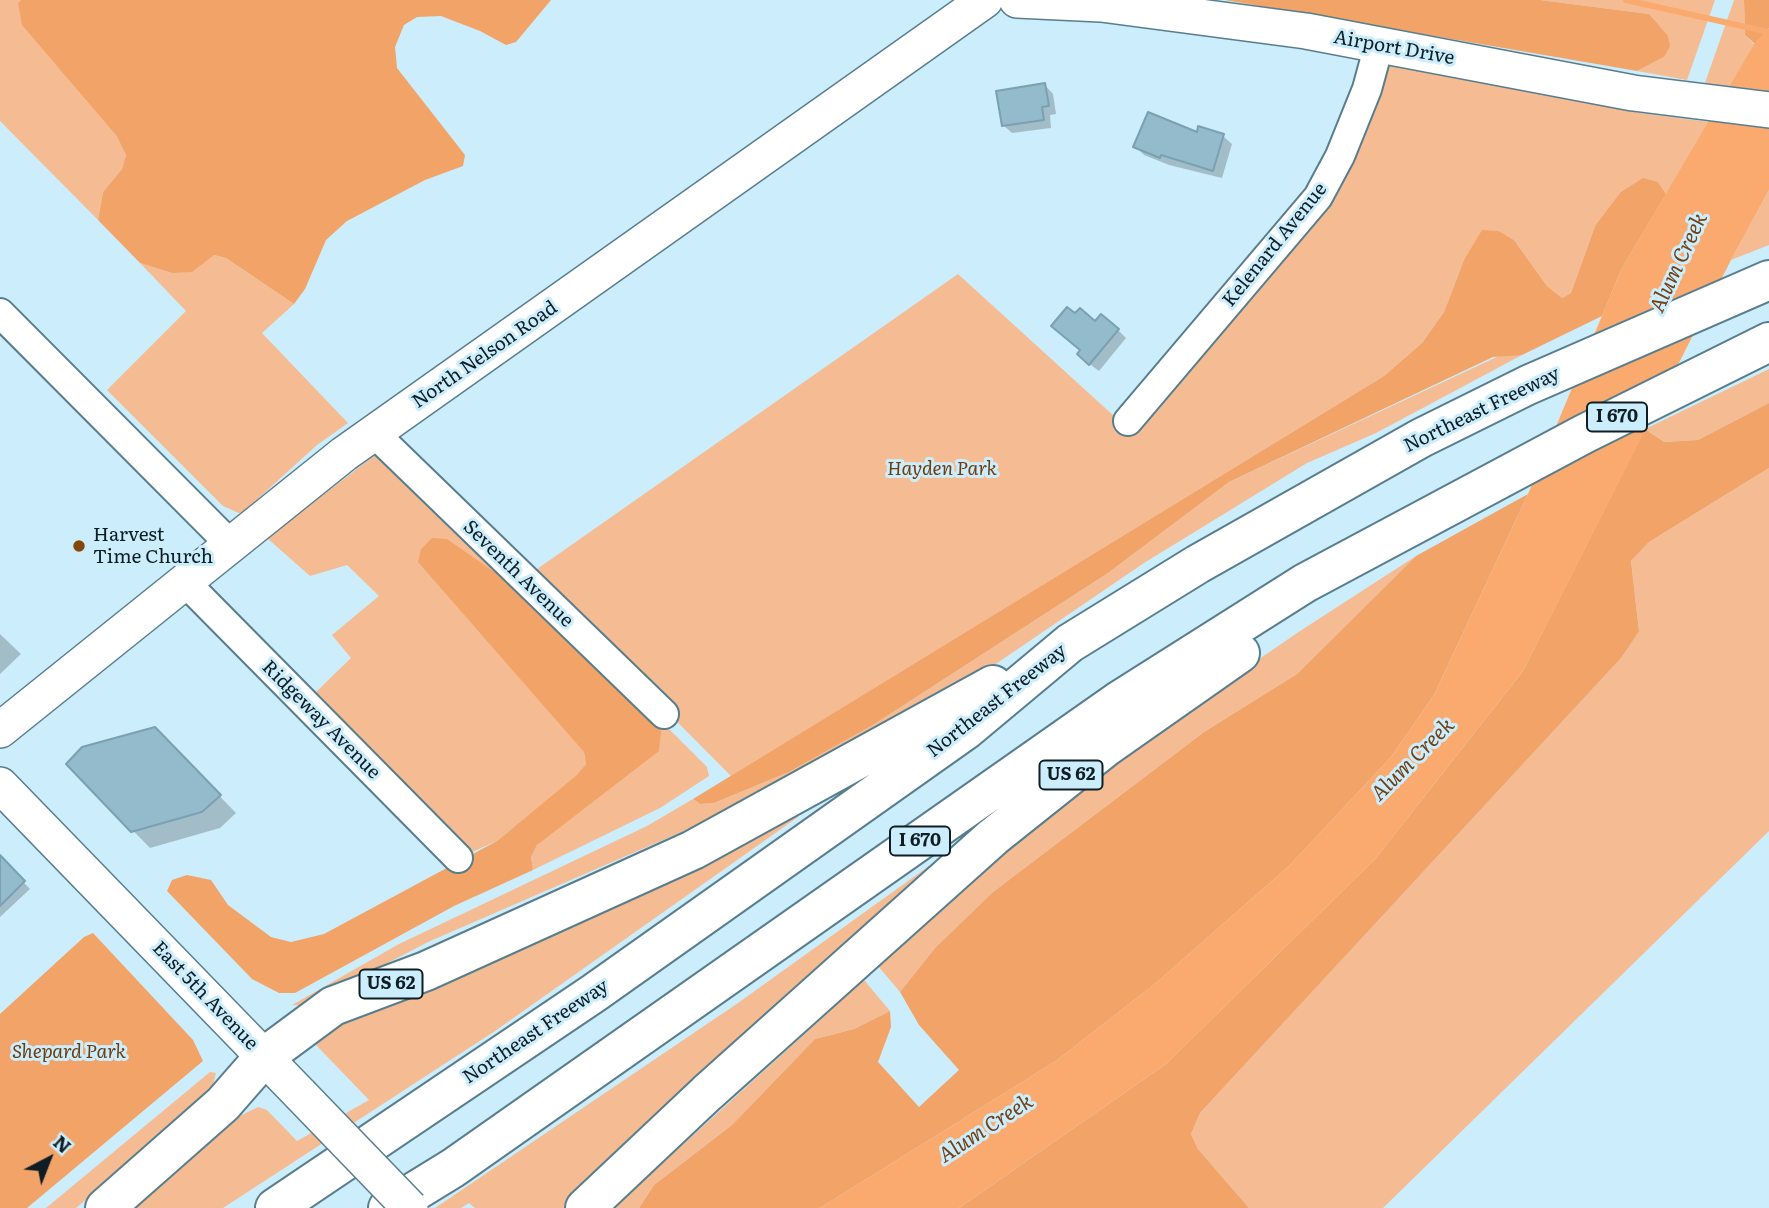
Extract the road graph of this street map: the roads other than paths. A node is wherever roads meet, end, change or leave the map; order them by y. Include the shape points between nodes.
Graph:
1 (985, 0) edge
2 (1017, 0) edge
3 (1379, 45) junction
4 (1769, 110) edge
5 (1769, 280) edge
6 (0, 313) edge
7 (1769, 342) edge
8 (1128, 421) dead end
9 (374, 433) junction
10 (1467, 496) junction
11 (231, 545) junction
12 (185, 582) junction
13 (1070, 643) junction
14 (664, 714) dead end
15 (0, 730) edge
16 (0, 785) edge
17 (458, 858) dead end
18 (264, 1057) junction
19 (104, 1208) edge
20 (275, 1208) edge
21 (388, 1208) edge
22 (410, 1208) edge
23 (585, 1208) edge

1 - 9 main road, North Nelson Road
2 - 3 main road, Airport Drive via 1123,7
3 - 4 main road, Airport Drive via 1633,93
3 - 8 street, Kelenard Avenue via 1367,89 1318,197
5 - 13 highway, Northeast Freeway via 1528,385 1421,438 1198,564
6 - 11 street
7 - 10 highway, I 670
9 - 11 main road, North Nelson Road
9 - 14 street, Seventh Avenue
10 - 21 highway, I 670 via 1305,583 1120,700 465,1160
10 - 23 highway, US 62 via 1106,747 993,837
11 - 12 main road, North Nelson Road
12 - 15 main road, North Nelson Road
12 - 17 street, Ridgeway Avenue
13 - 18 highway, US 62 via 693,850 426,971 333,1006
13 - 20 highway, Northeast Freeway via 956,737 594,993
16 - 18 main road, East 5th Avenue
18 - 19 highway via 223,1104
18 - 22 main road, East 5th Avenue, bridge

